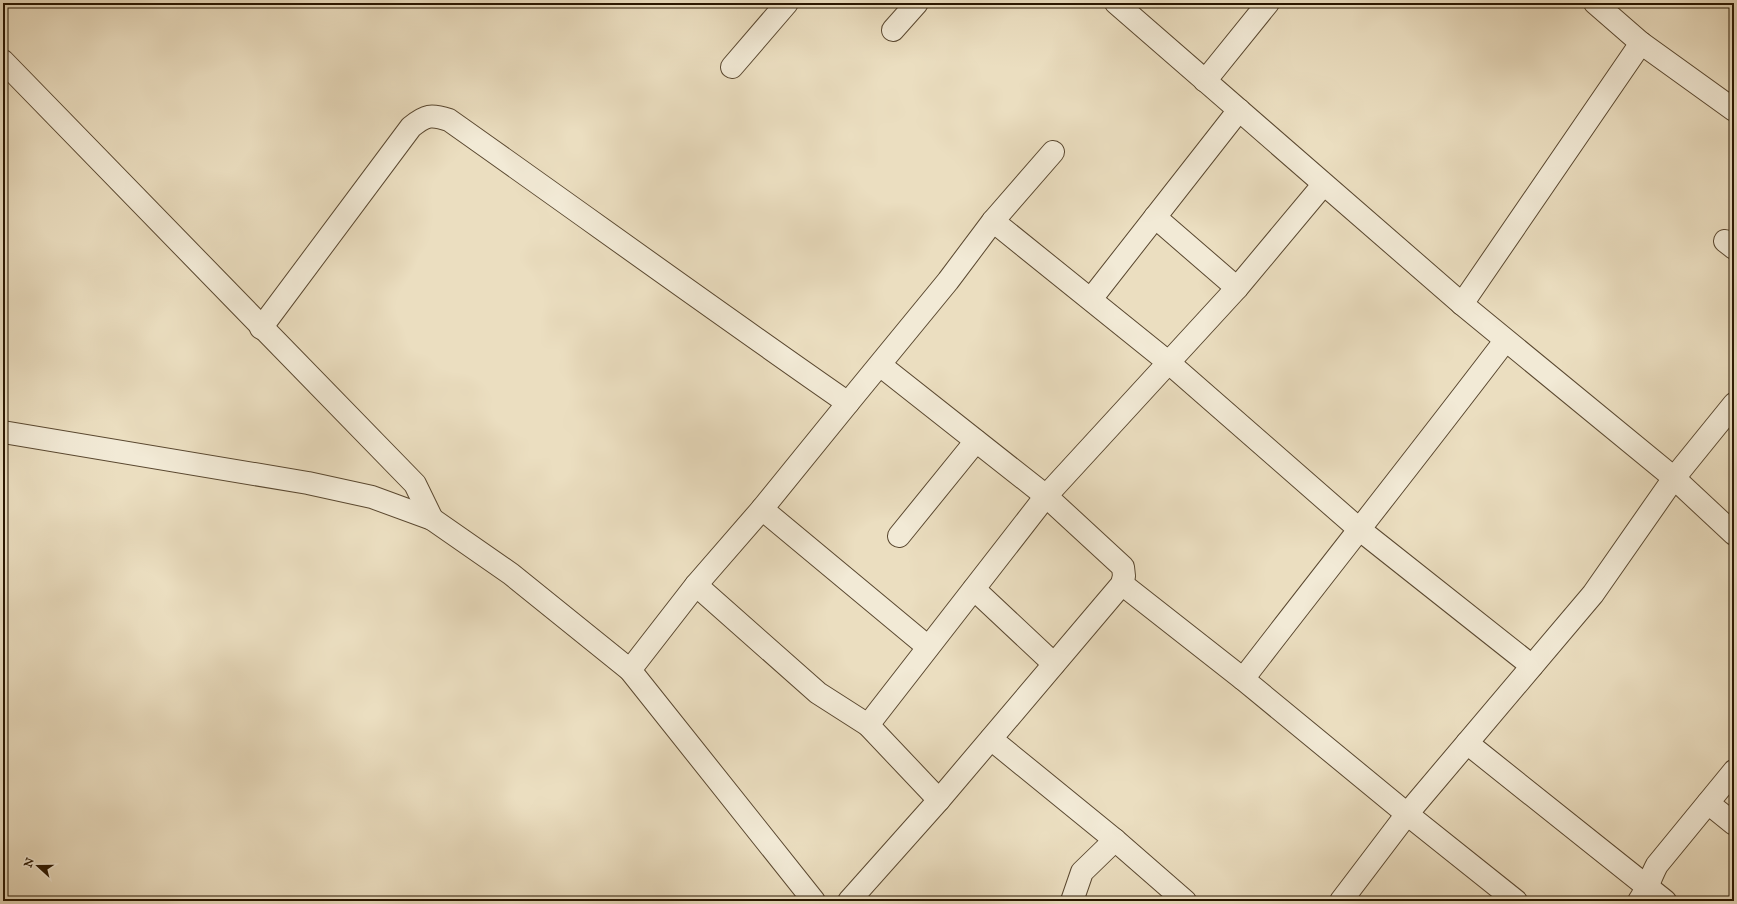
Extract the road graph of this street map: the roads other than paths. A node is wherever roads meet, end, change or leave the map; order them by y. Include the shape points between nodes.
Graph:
1 (787, 3) edge
2 (917, 3) edge
3 (1116, 3) edge
4 (1268, 3) edge
5 (1598, 4) edge
6 (893, 30) dead end
7 (1641, 43) junction
8 (3, 61) edge
9 (732, 67) dead end
10 (1205, 81) junction
11 (1239, 110) junction
12 (1734, 110) edge
13 (1053, 152) dead end
14 (1323, 185) junction
15 (1155, 217) junction
16 (993, 221) junction
17 (1237, 288) junction
18 (1091, 299) junction
19 (1462, 304) junction
20 (262, 328) junction
21 (1505, 341) junction
22 (1168, 362) junction
23 (880, 365) junction
24 (848, 403) junction
25 (1734, 404) edge
26 (3, 432) edge
27 (976, 441) junction
28 (1674, 478) junction
29 (1046, 496) junction
30 (762, 509) junction
31 (432, 519) junction
32 (1359, 529) junction
33 (1734, 534) edge
34 (899, 536) dead end
35 (1122, 584) junction
36 (696, 585) junction
37 (974, 588) junction
38 (928, 647) junction
39 (1054, 664) junction
40 (1532, 666) junction
41 (630, 670) junction
42 (1243, 679) junction
43 (868, 725) junction
44 (991, 739) junction
45 (1467, 743) junction
46 (1734, 771) edge
47 (940, 800) junction
48 (1708, 803) junction
49 (1407, 814) junction
50 (1734, 824) edge
51 (1115, 840) junction
52 (1644, 894) edge
53 (1347, 899) edge
54 (814, 901) edge
55 (849, 901) edge
56 (1072, 901) edge
57 (1185, 901) edge
58 (1516, 901) edge
59 (1665, 901) edge

1 - 9 street
2 - 6 street
3 - 10 street
4 - 10 street
5 - 7 street
7 - 12 street
7 - 19 street
8 - 20 street
10 - 11 street
11 - 14 street
11 - 15 street
13 - 16 street
14 - 17 street
14 - 19 street
15 - 17 street
15 - 18 street
16 - 18 street
16 - 23 street
17 - 22 street
18 - 22 street
19 - 21 street
20 - 24 street via 411,127 421,119 434,115 449,120 617,238 712,309
20 - 31 street via 415,484
21 - 28 street
21 - 32 street
22 - 29 street
22 - 32 street
23 - 24 street
23 - 27 street
24 - 30 street
25 - 28 street
26 - 31 street via 315,485 372,497
27 - 29 street
27 - 34 street
28 - 33 street
28 - 40 street via 1593,594
29 - 35 street via 1123,567
29 - 37 street
30 - 36 street
30 - 38 street
31 - 41 street via 511,574
32 - 40 street
32 - 42 street
35 - 39 street
35 - 42 street
36 - 41 street
36 - 43 street via 818,693
37 - 38 street
37 - 39 street
38 - 43 street
39 - 44 street
40 - 45 street
41 - 54 street
42 - 49 street
43 - 47 street
44 - 47 street
44 - 51 street
45 - 49 street
45 - 52 street
46 - 48 street
47 - 55 street
48 - 50 street
48 - 52 street via 1657,865
49 - 53 street
49 - 58 street
51 - 56 street via 1082,872
51 - 57 street
52 - 59 street

